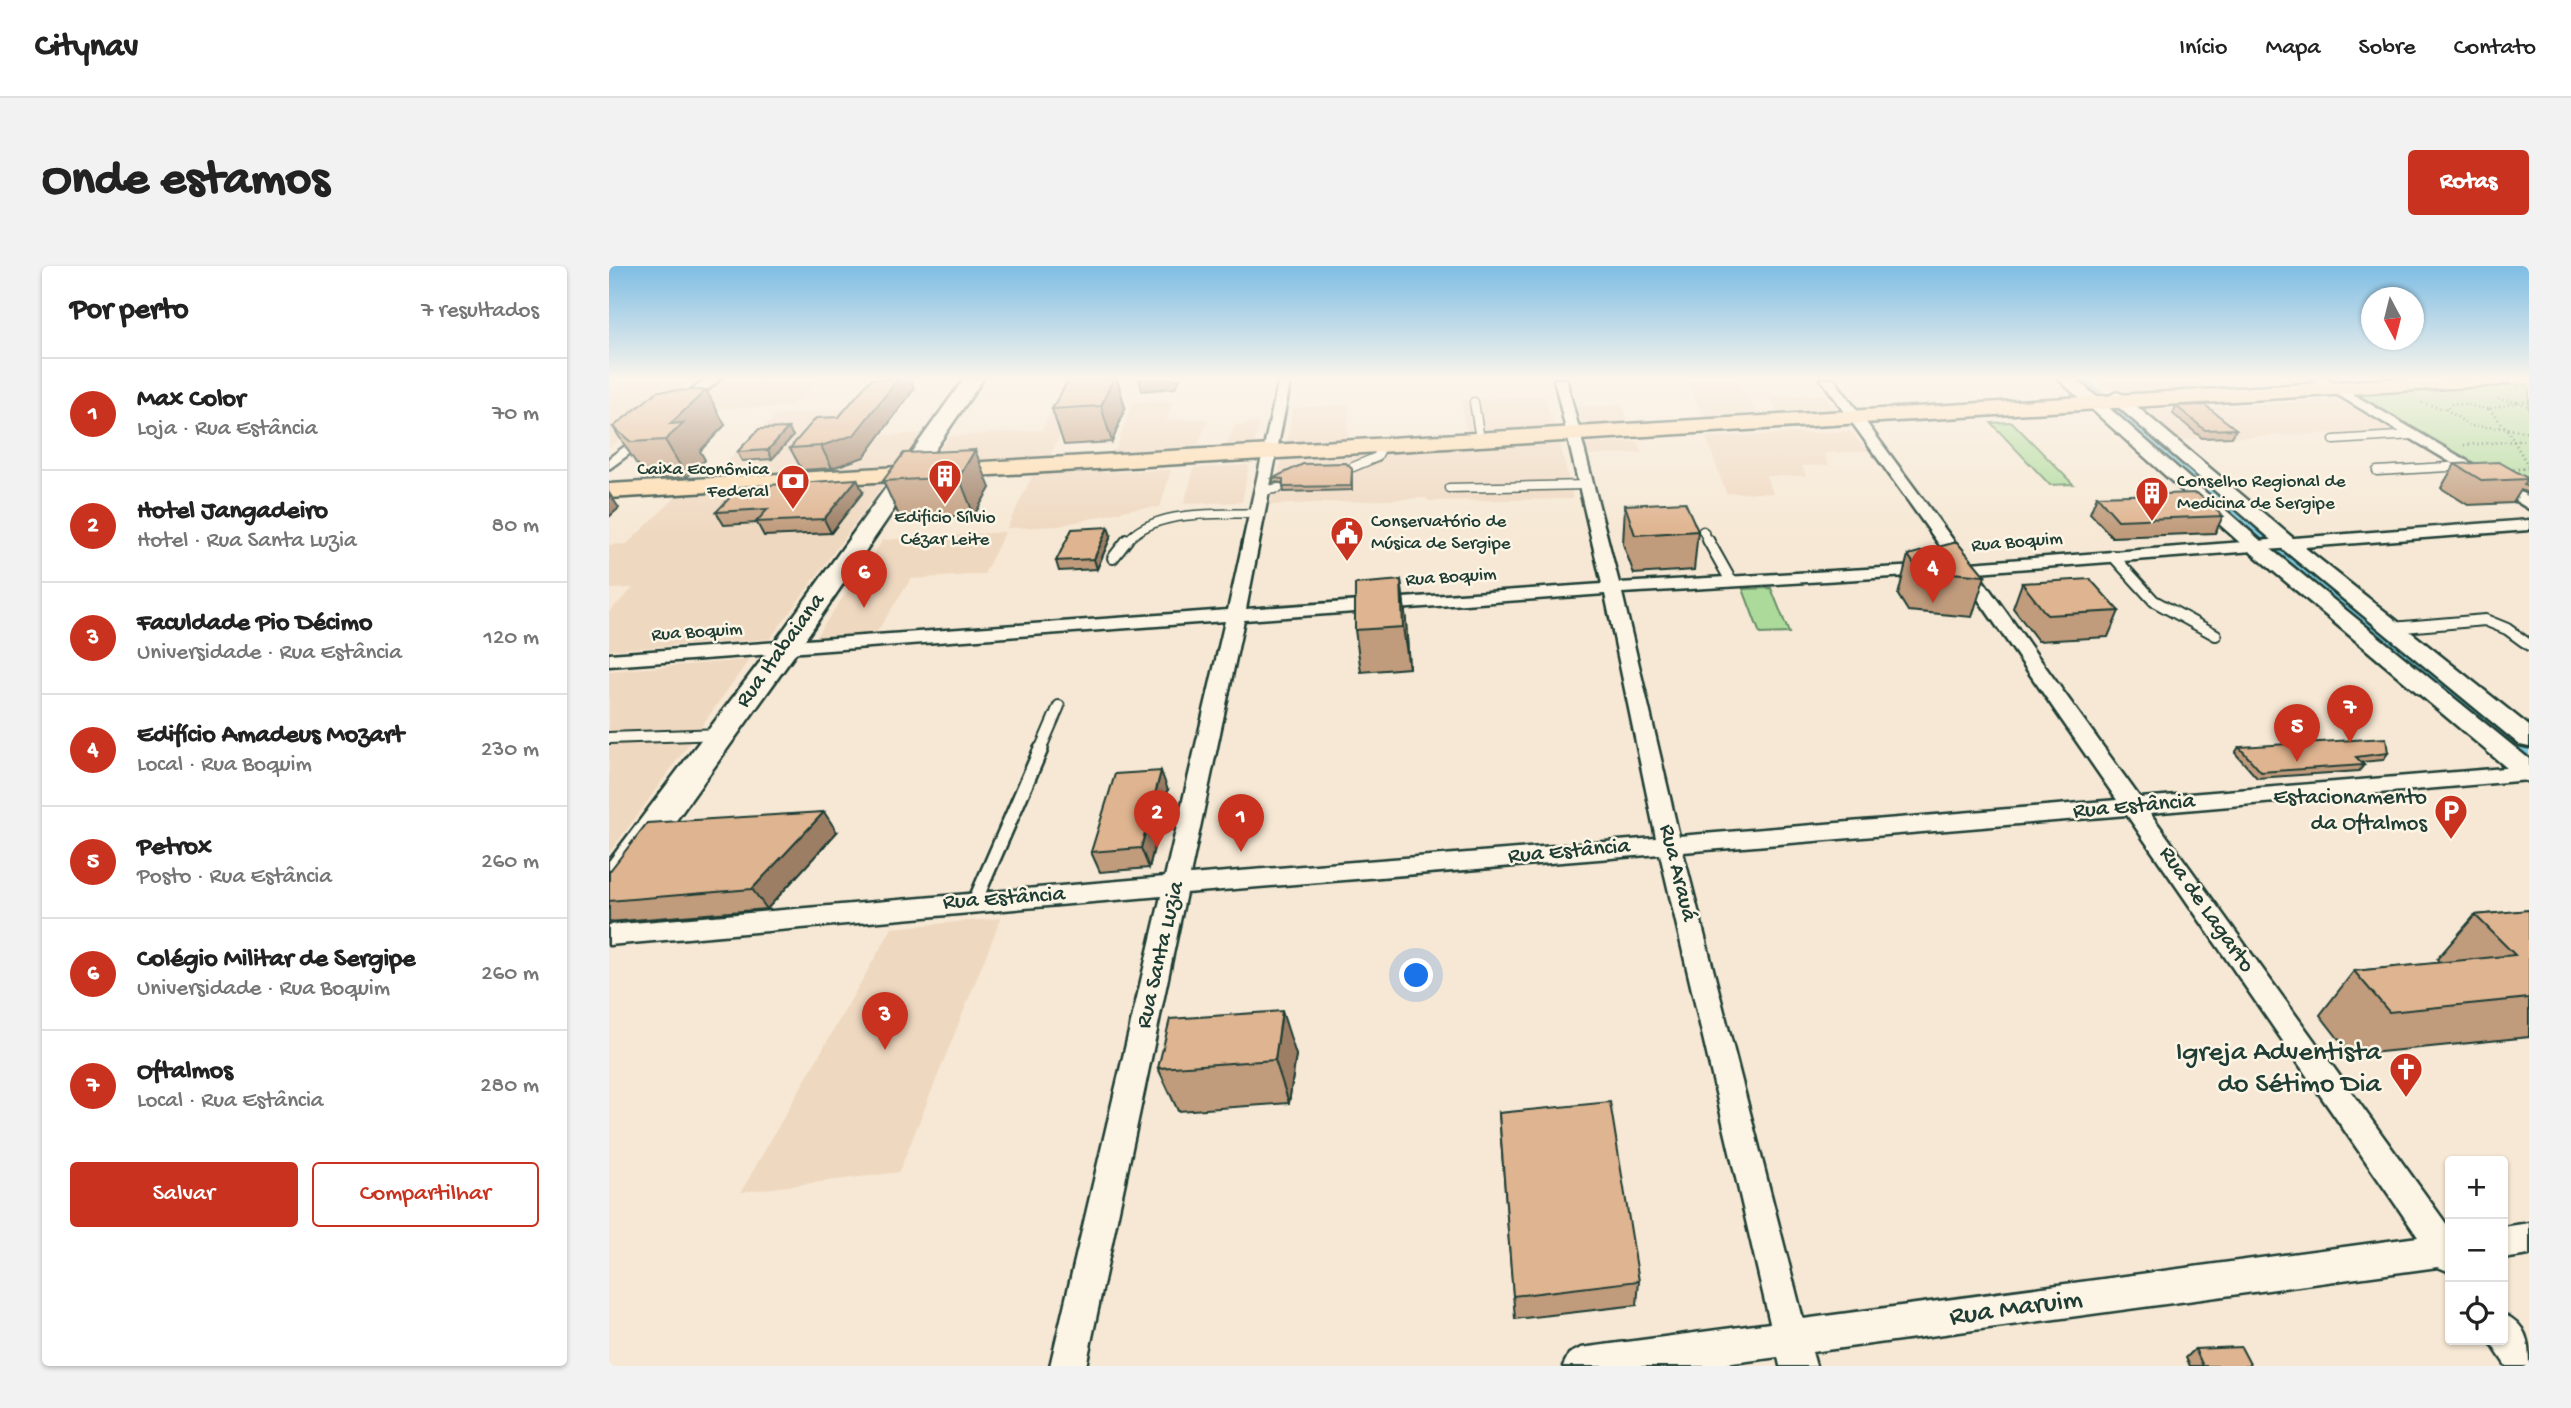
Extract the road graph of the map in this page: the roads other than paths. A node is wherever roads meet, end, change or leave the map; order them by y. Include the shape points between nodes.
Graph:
1 (651, 430) edge
2 (938, 430) edge
3 (1276, 430) edge
4 (1478, 430) edge
5 (1650, 430) edge
6 (1863, 430) edge
7 (2136, 430) edge
8 (2152, 430) edge
9 (2405, 430) edge
10 (1574, 433) junction
11 (2413, 435) junction
12 (1480, 439) junction
13 (2334, 440) dead end
14 (1383, 444) junction
15 (1272, 451) junction
16 (609, 465) edge
17 (2465, 466) junction
18 (1353, 467) edge
19 (2377, 471) dead end
20 (908, 472) junction
21 (1587, 485) junction
22 (1449, 488) dead end
23 (609, 491) edge
24 (1267, 497) junction
25 (2529, 503) edge
26 (2529, 525) edge
27 (1703, 531) dead end
28 (2271, 544) junction
29 (2113, 556) junction
30 (1113, 558) dead end
31 (1965, 568) junction
32 (1731, 581) junction
33 (1612, 588) junction
34 (1236, 614) junction
35 (2392, 628) junction
36 (2216, 635) dead end
37 (2529, 645) edge
38 (785, 648) junction
39 (609, 660) edge
40 (1059, 706) dead end
41 (721, 734) junction
42 (609, 738) edge
43 (2529, 739) edge
44 (2529, 773) edge
45 (2134, 808) junction
46 (1669, 843) junction
47 (609, 887) edge
48 (1176, 887) junction
49 (975, 901) junction
50 (609, 935) edge
51 (2529, 1239) edge
52 (2508, 1242) edge
53 (2445, 1246) edge
54 (2445, 1253) edge
55 (2508, 1338) edge
56 (1795, 1352) edge
57 (1068, 1366) edge
58 (1581, 1366) edge
59 (2527, 1366) edge

1 - 16 street
2 - 20 main road, Rua Itabaiana
3 - 15 street, Rua Santa Luzia
4 - 12 lane
5 - 10 main road
6 - 31 street, Rua de Lagarto
7 - 28 street
8 - 28 street
9 - 11 street
10 - 12 main road
10 - 21 street, Rua Arauá
11 - 13 lane
11 - 17 street
12 - 14 main road
14 - 15 main road
14 - 18 lane via 1377,457
15 - 20 main road
15 - 24 street, Rua Santa Luzia
17 - 19 lane
17 - 25 street
20 - 23 main road
20 - 38 main road, Rua Itabaiana
21 - 22 lane
21 - 33 street, Rua Arauá
24 - 30 lane via 1153,525 1134,534
24 - 34 street, Rua Santa Luzia
26 - 28 street, Rua Boquim
27 - 32 lane
28 - 29 street, Rua Boquim
28 - 35 street
28 - 44 street
29 - 31 street, Rua Boquim
29 - 36 lane via 2154,601
31 - 32 street, Rua Boquim
31 - 45 street, Rua de Lagarto
32 - 33 street, Rua Boquim
33 - 34 street, Rua Boquim
33 - 46 street, Rua Arauá
34 - 38 street, Rua Boquim
34 - 48 street, Rua Santa Luzia
35 - 37 lane via 2484,620
35 - 43 street
38 - 39 street, Rua Boquim
38 - 41 main road, Rua Itabaiana
40 - 49 lane
41 - 42 lane
41 - 47 main road, Rua Itabaiana
44 - 45 street, Rua Estância
45 - 46 street, Rua Estância
45 - 53 street, Rua de Lagarto
46 - 48 street, Rua Estância
46 - 56 street, Rua Arauá
48 - 49 street, Rua Estância
48 - 57 street, Rua Santa Luzia
49 - 50 street, Rua Estância
51 - 52 street
54 - 56 street, Rua Maruim
55 - 59 street
56 - 58 street, Rua Maruim

